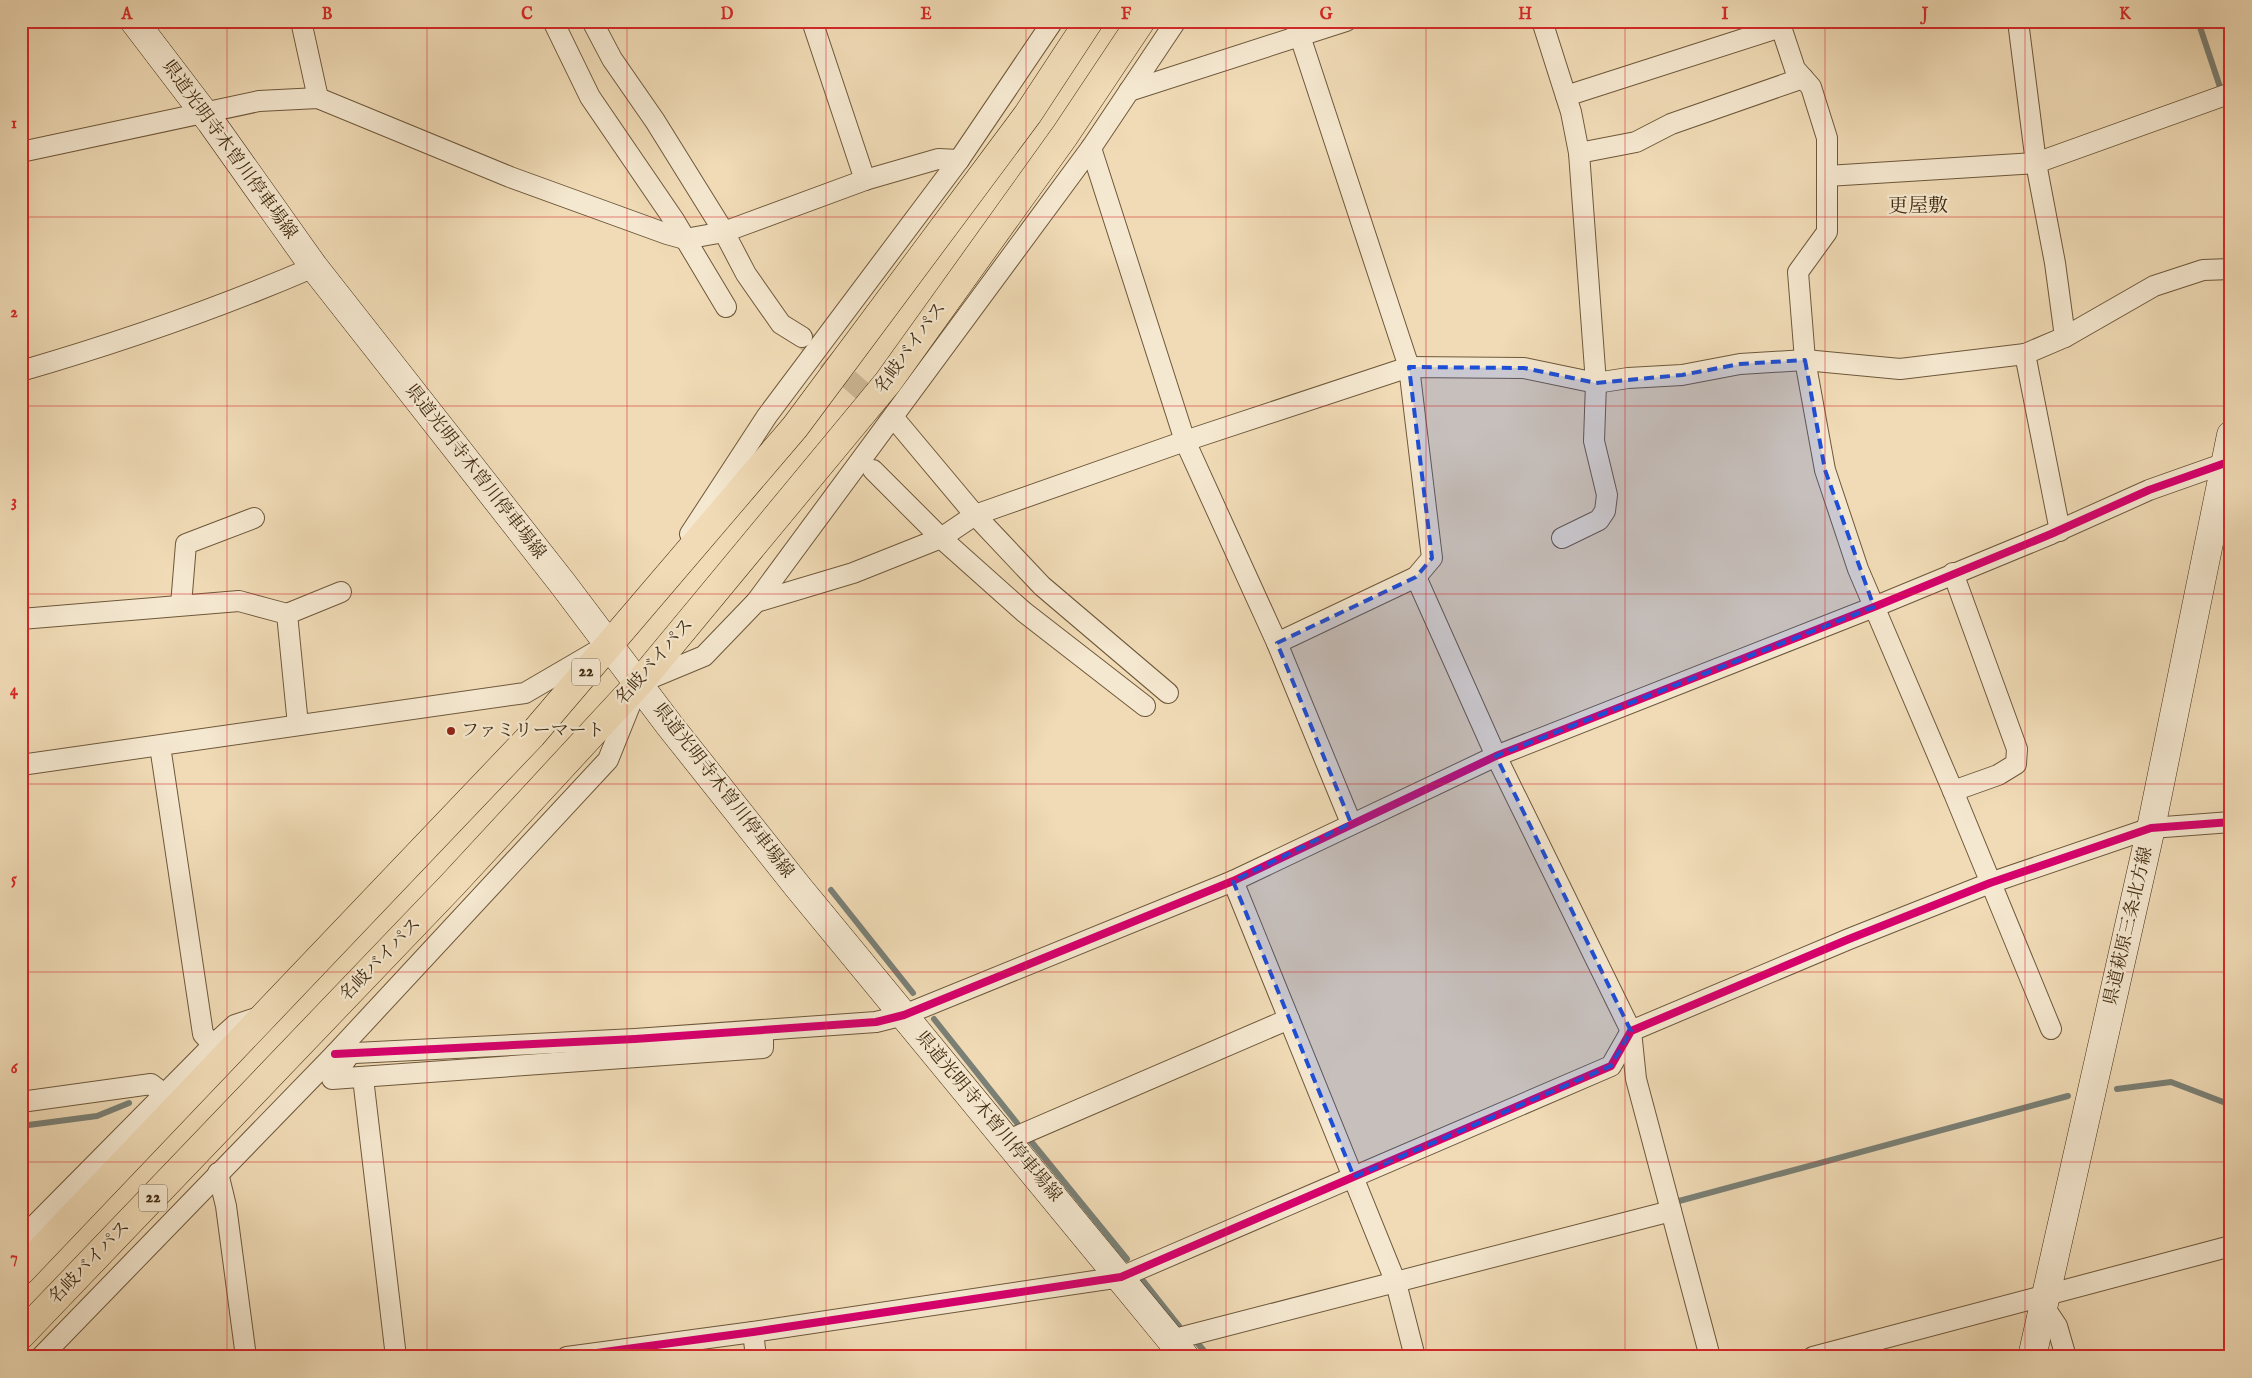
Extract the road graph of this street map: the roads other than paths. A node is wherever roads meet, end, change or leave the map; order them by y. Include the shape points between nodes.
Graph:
1 (134, 21) edge
2 (302, 21) edge
3 (553, 21) edge
4 (592, 21) edge
5 (812, 21) edge
6 (1053, 21) edge
7 (1089, 21) edge
8 (1141, 21) edge
9 (1176, 21) edge
10 (1346, 21) edge
11 (1542, 21) edge
12 (2018, 21) edge
13 (1780, 24) edge
14 (1297, 29) edge
15 (1803, 78) junction
16 (1129, 91) junction
17 (2231, 94) edge
18 (1566, 96) junction
19 (318, 98) junction
20 (203, 112) junction
21 (1091, 148) junction
22 (21, 152) edge
23 (1579, 153) junction
24 (959, 160) junction
25 (2036, 163) junction
26 (1827, 176) junction
27 (865, 180) junction
28 (724, 232) junction
29 (685, 239) junction
30 (314, 267) junction
31 (2231, 270) edge
32 (726, 307) dead end
33 (802, 337) tunnel mouth
34 (2065, 337) junction
35 (2025, 354) junction
36 (1805, 360) junction
37 (1409, 367) junction
38 (21, 372) edge
39 (1596, 383) junction
40 (898, 423) tunnel mouth
41 (2231, 435) edge
42 (1185, 441) junction
43 (2228, 462) edge
44 (873, 470) dead end
45 (975, 515) junction
46 (254, 518) dead end
47 (2060, 530) junction
48 (941, 538) junction
49 (1562, 538) dead end
50 (1952, 573) junction
51 (1416, 577) junction
52 (341, 592) dead end
53 (646, 601) junction
54 (756, 602) junction
55 (181, 606) junction
56 (1874, 607) junction
57 (287, 614) junction
58 (21, 619) edge
59 (1278, 643) junction
60 (609, 644) junction
61 (639, 683) junction
62 (1168, 693) dead end
63 (1145, 706) dead end
64 (298, 725) junction
65 (160, 746) junction
66 (1496, 756) junction
67 (21, 765) edge
68 (1953, 791) junction
69 (2231, 822) edge
70 (1351, 823) junction
71 (2151, 828) junction
72 (1233, 881) junction
73 (1990, 883) junction
74 (268, 1014) junction
75 (904, 1015) junction
76 (1289, 1019) junction
77 (2051, 1028) dead end
78 (763, 1030) junction
79 (1632, 1031) junction
80 (213, 1045) junction
81 (342, 1054) junction
82 (363, 1078) junction
83 (164, 1094) junction
84 (21, 1102) edge
85 (1006, 1141) junction
86 (218, 1173) junction
87 (1354, 1177) junction
88 (1671, 1211) junction
89 (21, 1239) edge
90 (2231, 1246) edge
91 (21, 1271) edge
92 (1121, 1277) junction
93 (1396, 1283) junction
94 (2044, 1300) junction
95 (753, 1332) junction
96 (21, 1335) edge
97 (1178, 1348) edge
98 (42, 1357) edge
99 (246, 1357) edge
100 (396, 1357) edge
101 (567, 1357) edge
102 (756, 1357) edge
103 (1416, 1357) edge
104 (1710, 1357) edge
105 (1813, 1357) edge
106 (2032, 1357) edge
107 (2066, 1357) edge

1 - 20 main road, 県道光明寺木曽川停車場線
2 - 19 street
3 - 29 street via 590,96
4 - 28 street via 612,59 656,121
5 - 27 street
6 - 24 street
7 - 53 highway, 22 via 1028,114 795,427
8 - 61 highway, 名岐バイパス / 22 via 1065,134 888,382
9 - 16 street
10 - 14 street
11 - 18 street
12 - 25 street
13 - 15 street via 1796,69
13 - 18 street
14 - 16 street
14 - 37 street
15 - 23 street via 1671,124 1636,142
15 - 26 street via 1811,87 1827,138
16 - 21 street
17 - 25 street
18 - 23 street
19 - 20 street via 259,101
19 - 29 street via 510,178
20 - 22 street
20 - 30 main road, 県道光明寺木曽川停車場線
21 - 42 street
21 - 54 street
23 - 39 street
24 - 27 street via 938,160
24 - 53 street via 767,416
25 - 26 street
25 - 34 street
26 - 36 street via 1827,232 1798,272
27 - 28 street
28 - 29 street
28 - 33 street via 746,274 781,324
29 - 32 street
30 - 38 street via 240,299
30 - 60 main road, 県道光明寺木曽川停車場線
31 - 34 street via 2203,270 2154,286
34 - 35 street
35 - 36 street via 1900,369
35 - 47 street
36 - 39 street via 1740,364 1682,375
36 - 56 street via 1825,470
37 - 39 street via 1524,368
37 - 42 street
37 - 51 street via 1432,558
39 - 49 street via 1594,441 1606,494 1605,511 1599,520
40 - 45 street
41 - 43 main road, 県道萩原三条北方線
42 - 45 street
42 - 59 street
43 - 47 street via 2149,490
43 - 71 main road, 県道萩原三条北方線
44 - 48 street
45 - 48 street
45 - 62 street via 1042,586
46 - 55 street via 186,544
47 - 50 street
48 - 54 street via 853,573
48 - 63 street via 1024,612
50 - 56 street
50 - 68 street via 2017,749 2016,764 1998,775
51 - 59 street
51 - 66 street
52 - 57 street
53 - 60 highway, 22
54 - 61 street via 704,656
55 - 57 street via 239,602
55 - 58 street
56 - 66 street
56 - 68 street
57 - 64 street
59 - 70 street
60 - 61 main road, 県道光明寺木曽川停車場線
60 - 64 street via 525,693
60 - 74 highway, 22 via 532,735
61 - 75 main road, 県道光明寺木曽川停車場線 via 798,887
61 - 81 street via 608,760
61 - 96 highway, 名岐バイパス / 22 via 446,891
64 - 65 street
65 - 67 street
65 - 80 street via 203,1034
66 - 70 street
66 - 79 street
68 - 73 street
69 - 71 street
70 - 72 street
71 - 73 street
71 - 94 main road, 県道萩原三条北方線
72 - 75 street
72 - 76 street
73 - 77 street
73 - 79 street
74 - 80 street via 235,1025
74 - 91 highway, 22
75 - 78 street via 876,1022
75 - 85 main road, 県道光明寺木曽川停車場線
76 - 85 street
76 - 87 street
78 - 81 street
78 - 82 street via 763,1048
79 - 87 street via 1611,1066
79 - 88 street via 1636,1079
80 - 83 street
81 - 82 street via 332,1080
81 - 86 street
82 - 100 street
83 - 84 street via 151,1084
83 - 89 street
85 - 92 main road, 県道光明寺木曽川停車場線
86 - 98 street
86 - 99 street via 226,1206
87 - 92 street
87 - 93 street
88 - 93 street
88 - 104 street
90 - 94 street
92 - 95 street
92 - 97 main road, 県道光明寺木曽川停車場線
93 - 97 street
93 - 103 street
94 - 105 street
94 - 106 main road, 県道萩原三条北方線
94 - 107 street via 2057,1326
95 - 101 street
95 - 102 street

